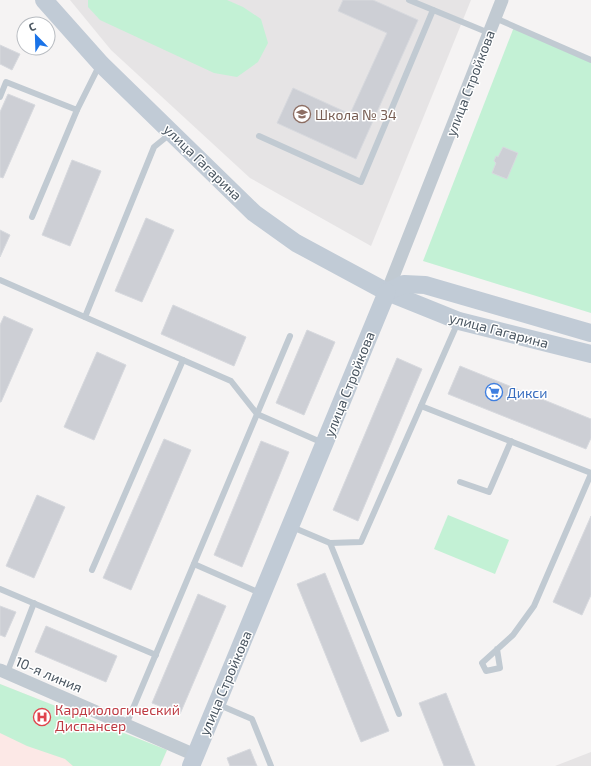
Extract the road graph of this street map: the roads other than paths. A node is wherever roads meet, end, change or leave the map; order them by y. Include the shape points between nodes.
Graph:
1 (44, 0) edge
2 (409, 0) edge
3 (502, 0) edge
4 (433, 10) junction
5 (495, 18) junction
6 (490, 33) junction
7 (591, 60) edge
8 (100, 64) junction
9 (0, 79) edge
10 (6, 82) junction
11 (0, 97) edge
12 (78, 110) junction
13 (172, 133) junction
14 (259, 136) dead end
15 (32, 217) dead end
16 (0, 280) edge
17 (387, 292) junction
18 (85, 317) junction
19 (459, 321) junction
20 (591, 333) edge
21 (290, 336) dead end
22 (591, 354) edge
23 (183, 360) junction
24 (421, 406) junction
25 (257, 414) junction
26 (511, 441) junction
27 (325, 443) junction
28 (591, 474) edge
29 (460, 482) dead end
30 (291, 526) junction
31 (330, 543) junction
32 (194, 564) junction
33 (92, 570) dead end
34 (0, 588) edge
35 (263, 594) junction
36 (34, 603) junction
37 (497, 649) dead end
38 (156, 656) junction
39 (3, 672) edge
40 (217, 704) junction
41 (399, 714) dead end
42 (126, 725) junction
43 (193, 761) edge
44 (271, 766) edge

1 - 8 street, улица Гагарина
2 - 4 lane
3 - 5 street, улица Стройкова
4 - 6 lane
4 - 14 lane via 361,182
5 - 6 street, улица Стройкова
5 - 7 lane
6 - 17 street, улица Стройкова
8 - 12 lane
8 - 13 street, улица Гагарина
9 - 10 lane
10 - 11 lane
10 - 12 lane
12 - 15 lane
13 - 17 street, улица Гагарина via 254,213 296,243
13 - 18 lane via 154,147
16 - 18 lane
17 - 19 street, улица Гагарина
17 - 20 street, улица Гагарина via 404,284 425,285
17 - 27 street, улица Стройкова
18 - 23 lane
19 - 22 street, улица Гагарина
19 - 24 lane
21 - 25 lane
23 - 25 lane via 231,381
23 - 33 lane
24 - 26 lane
24 - 31 lane via 361,542
25 - 27 lane
25 - 32 lane
26 - 28 lane
26 - 29 lane via 489,492
27 - 30 street, улица Стройкова
28 - 37 lane via 534,606 514,635
30 - 31 lane
30 - 35 street, улица Стройкова
31 - 41 lane
32 - 35 lane
32 - 38 lane
34 - 36 lane
35 - 40 street, улица Стройкова
36 - 38 lane
36 - 39 lane
38 - 42 lane
39 - 42 street, 10-я линия
40 - 43 street, улица Стройкова
40 - 44 lane via 252,719
42 - 43 street, 10-я линия

